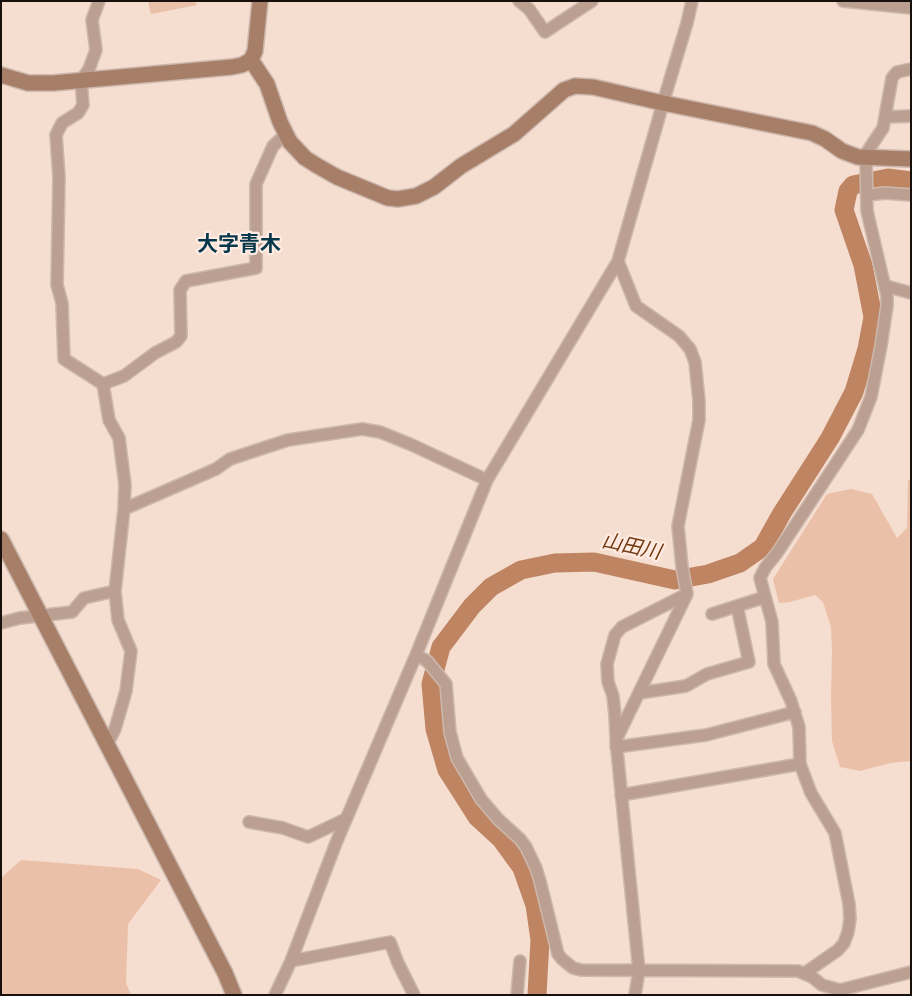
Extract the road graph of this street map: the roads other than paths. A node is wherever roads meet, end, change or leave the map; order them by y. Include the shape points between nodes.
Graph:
1 (100, 1) edge
2 (260, 1) edge
3 (519, 1) edge
4 (592, 1) edge
5 (692, 1) edge
6 (843, 1) edge
7 (911, 8) edge
8 (251, 60) junction
9 (908, 71) edge
10 (1, 74) edge
11 (81, 80) junction
12 (663, 103) junction
13 (911, 116) edge
14 (885, 117) junction
15 (286, 134) junction
16 (911, 159) edge
17 (866, 162) junction
18 (868, 193) junction
19 (911, 195) edge
20 (618, 261) junction
21 (886, 286) junction
22 (911, 293) edge
23 (103, 384) junction
24 (487, 480) junction
25 (124, 509) junction
26 (1, 539) edge
27 (115, 591) junction
28 (686, 592) junction
29 (765, 597) junction
30 (737, 606) junction
31 (712, 614) dead end
32 (41, 616) junction
33 (1, 624) edge
34 (416, 655) junction
35 (638, 693) junction
36 (795, 712) junction
37 (616, 743) junction
38 (107, 745) junction
39 (800, 764) junction
40 (622, 795) junction
41 (346, 819) junction
42 (249, 822) dead end
43 (291, 961) junction
44 (520, 961) dead end
45 (639, 971) junction
46 (911, 972) edge
47 (805, 973) junction
48 (234, 995) edge
49 (275, 995) edge
50 (414, 995) edge
51 (517, 995) edge
52 (635, 995) edge

1 - 11 street via 92,20 96,50
2 - 8 street
3 - 4 street via 529,8 545,32
5 - 12 street
6 - 7 street
8 - 11 street via 232,67
8 - 15 street via 272,93
9 - 14 street via 897,72 892,78
10 - 11 street via 28,83
11 - 23 street via 83,105 78,113 62,123 56,135 58,285 62,303 64,359
12 - 15 street via 593,87 564,90 514,134 461,166 434,188 398,199 376,194 316,165 290,142
12 - 17 street via 812,133
12 - 20 street
13 - 14 street
14 - 17 street via 881,132 867,152
15 - 23 street via 273,146 256,184 256,268 186,281 180,290 181,336 124,376
16 - 17 street
17 - 18 street
18 - 19 street
18 - 21 street via 867,212
20 - 24 street
20 - 28 street via 636,306 679,336 690,349 695,362 699,420 678,526
21 - 22 street
21 - 29 street via 887,306 881,346 864,416 849,444 762,573 760,578
23 - 25 street via 109,420 119,438 125,485
24 - 25 street via 412,445 380,432 362,429 288,440 230,459 216,469
24 - 34 street
25 - 27 street
26 - 32 street
27 - 32 street via 84,598 72,612
27 - 38 street via 118,620 132,651 126,691
28 - 35 street
28 - 37 street via 622,627 615,635 608,664 608,682 613,696
29 - 30 street
29 - 36 street via 772,627 774,664
30 - 31 street
30 - 35 street via 749,662 707,674 686,686
32 - 33 street
32 - 38 street
34 - 41 street
34 - 45 street via 427,662 446,684 452,742 470,781 484,803 520,839 532,857 558,954 573,968 581,970
35 - 37 street
36 - 37 street via 706,734
36 - 39 street via 799,726
37 - 40 street
38 - 48 street
39 - 40 street
39 - 47 street via 811,793 835,833 850,919 844,943
40 - 45 street
41 - 42 street via 308,837 283,828
41 - 43 street
43 - 49 street
43 - 50 street via 390,942
44 - 51 street
45 - 47 street via 790,970
45 - 52 street
46 - 47 street via 840,990 822,985

